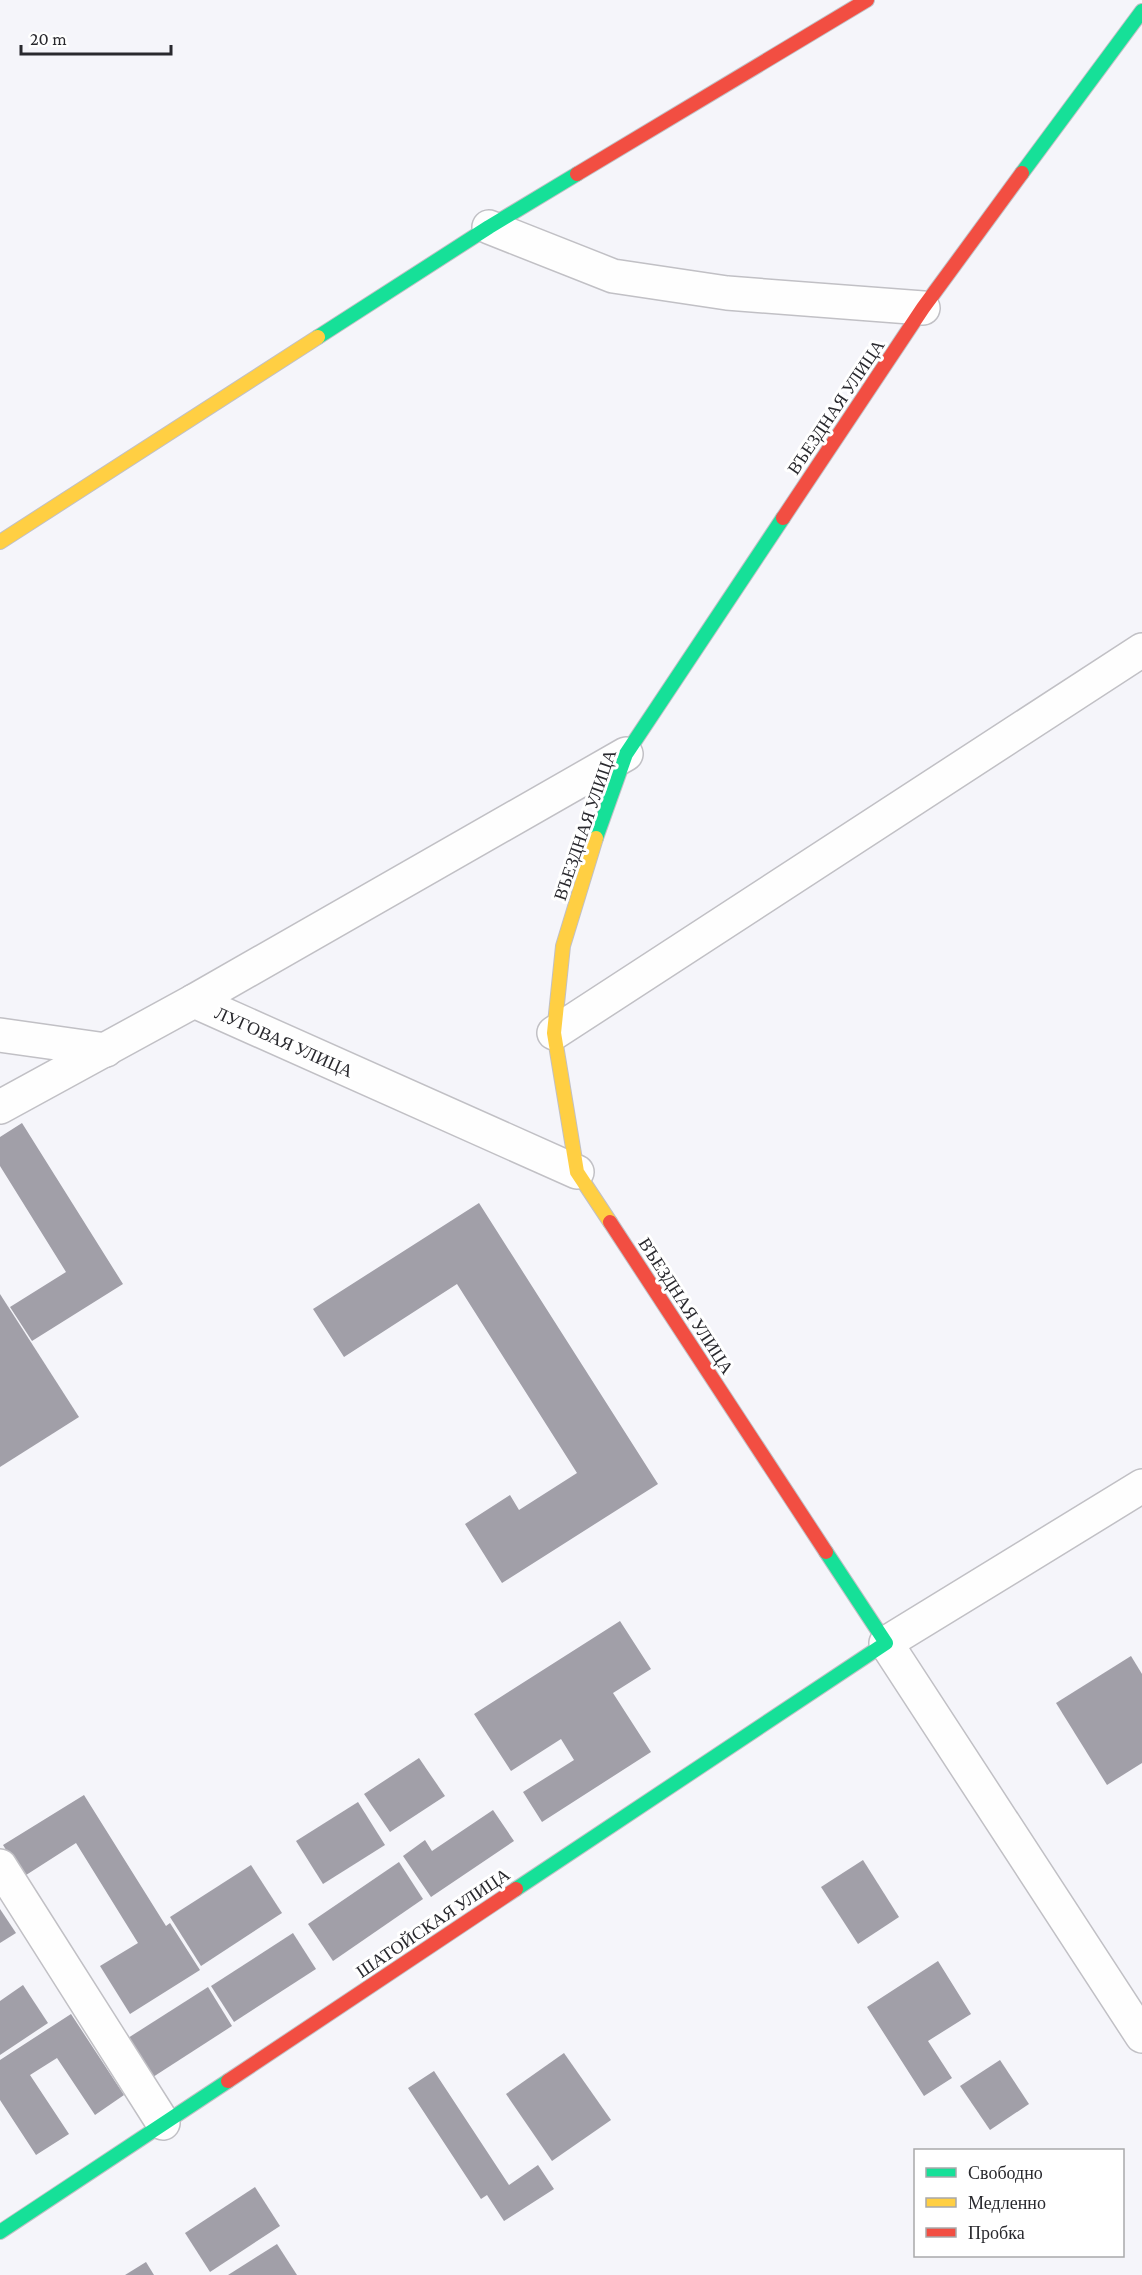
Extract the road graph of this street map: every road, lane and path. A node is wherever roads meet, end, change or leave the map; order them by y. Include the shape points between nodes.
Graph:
1 (867, 0) edge
2 (1142, 11) edge
3 (489, 227) junction
4 (923, 308) junction
5 (0, 542) edge
6 (1142, 650) edge
7 (626, 754) junction
8 (194, 1001) junction
9 (554, 1034) junction
10 (0, 1035) edge
11 (106, 1050) junction
12 (0, 1107) edge
13 (576, 1172) junction
14 (1142, 1486) edge
15 (886, 1643) junction
16 (0, 1866) edge
17 (1142, 2036) edge
18 (163, 2123) junction
19 (0, 2232) edge

1 - 3 street
2 - 4 street, ВЪЕЗДНАЯ УЛИЦА
3 - 4 street via 613,276 727,293
3 - 5 street
4 - 7 street, ВЪЕЗДНАЯ УЛИЦА
6 - 9 street
7 - 8 street
7 - 9 street, ВЪЕЗДНАЯ УЛИЦА via 563,946
8 - 11 street, ЛУГОВАЯ УЛИЦА
8 - 13 street, ЛУГОВАЯ УЛИЦА
9 - 13 street, ВЪЕЗДНАЯ УЛИЦА
10 - 11 street
11 - 12 street, ЛУГОВАЯ УЛИЦА
13 - 15 street, ВЪЕЗДНАЯ УЛИЦА
14 - 15 street
15 - 17 street
15 - 18 street, ШАТОЙСКАЯ УЛИЦА
16 - 18 street
18 - 19 street, ШАТОЙСКАЯ УЛИЦА

